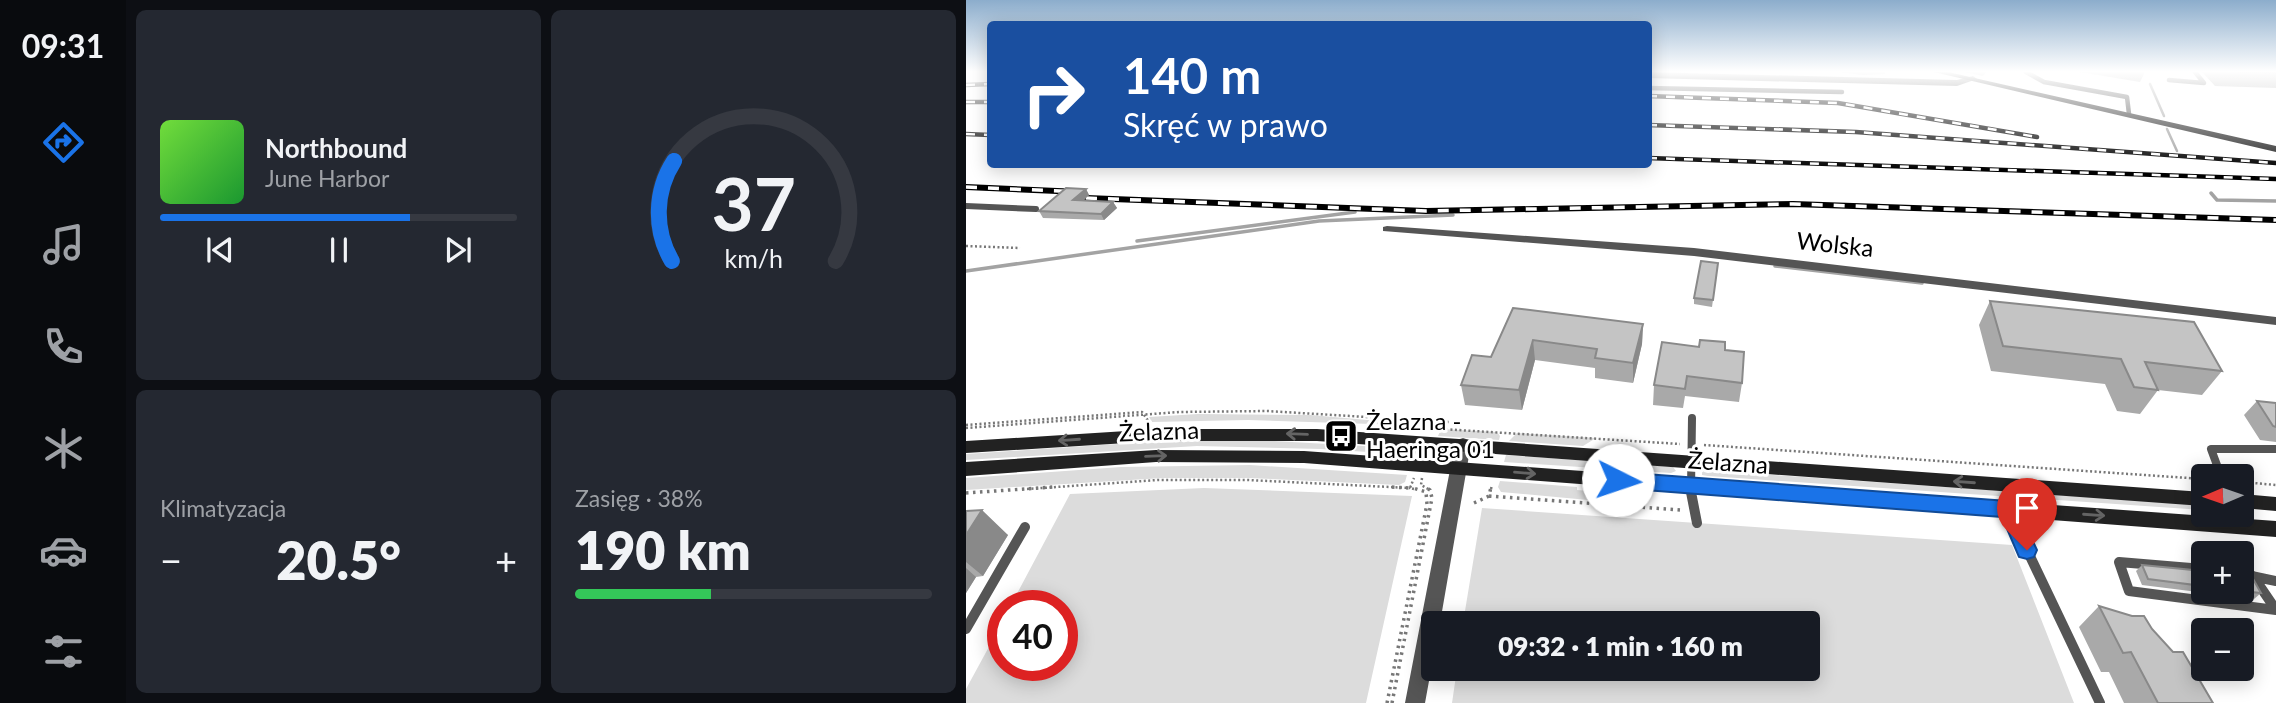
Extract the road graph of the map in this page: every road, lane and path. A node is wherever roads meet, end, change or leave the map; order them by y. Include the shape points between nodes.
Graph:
1 (2088, 105) edge
2 (2128, 105) edge
3 (2129, 114) junction
4 (2276, 149) edge
5 (966, 206) edge
6 (1036, 209) dead end
7 (1387, 229) dead end
8 (966, 246) edge
9 (1020, 248) dead end
10 (2276, 321) edge
11 (1692, 418) dead end
12 (1441, 421) junction
13 (1450, 422) dead end
14 (966, 426) edge
15 (1407, 427) dead end
16 (1432, 435) junction
17 (1462, 444) junction
18 (1690, 444) junction
19 (966, 447) edge
20 (2276, 449) edge
21 (1690, 462) junction
22 (2217, 464) edge
23 (1422, 465) junction
24 (1457, 468) junction
25 (966, 469) edge
26 (2191, 478) edge
27 (2254, 483) edge
28 (1690, 485) junction
29 (2276, 485) edge
30 (1410, 488) junction
31 (1592, 491) dead end
32 (966, 493) edge
33 (1489, 496) dead end
34 (2191, 498) edge
35 (2254, 502) edge
36 (1591, 503) junction
37 (2276, 504) edge
38 (2008, 509) junction
39 (1695, 512) junction
40 (1697, 523) dead end
41 (1025, 527) dead end
42 (2276, 529) edge
43 (2191, 568) edge
44 (2254, 576) edge
45 (2254, 577) edge
46 (2276, 580) edge
47 (2191, 599) edge
48 (2230, 604) edge
49 (966, 629) edge
50 (1387, 703) edge
51 (1392, 703) edge
52 (1415, 703) edge
53 (2100, 703) edge

1 - 3 street
2 - 3 lane
3 - 4 street
5 - 6 lane
7 - 10 street, Wolska via 1694,252
8 - 9 path
11 - 18 lane
12 - 13 path
12 - 14 path via 1267,411
12 - 16 path
15 - 16 path
16 - 17 street, Żelazna
16 - 18 path
16 -> 19 street, Żelazna via 1207,433
17 - 21 street, Żelazna
17 - 24 street
18 - 21 lane
18 - 26 path
20 - 22 lane via 2211,449
21 - 28 lane
34 -> 21 street, Żelazna
23 - 24 street, Żelazna
25 -> 23 street, Żelazna via 1220,454
23 - 30 path
23 - 51 path via 1421,485 1431,491 1432,498
24 -> 28 street, Żelazna
24 - 52 street
27 - 29 path
28 - 38 street, Żelazna
28 - 39 lane
30 - 32 path via 1158,480
30 - 50 path via 1426,492 1427,504
31 - 36 path
33 - 36 path
35 - 37 street
36 - 39 path
38 -> 42 street, Żelazna
38 - 53 lane
39 - 40 lane
41 - 49 lane
43 - 47 lane via 2119,562 2129,591
44 - 46 lane
45 - 48 lane via 2276,610

